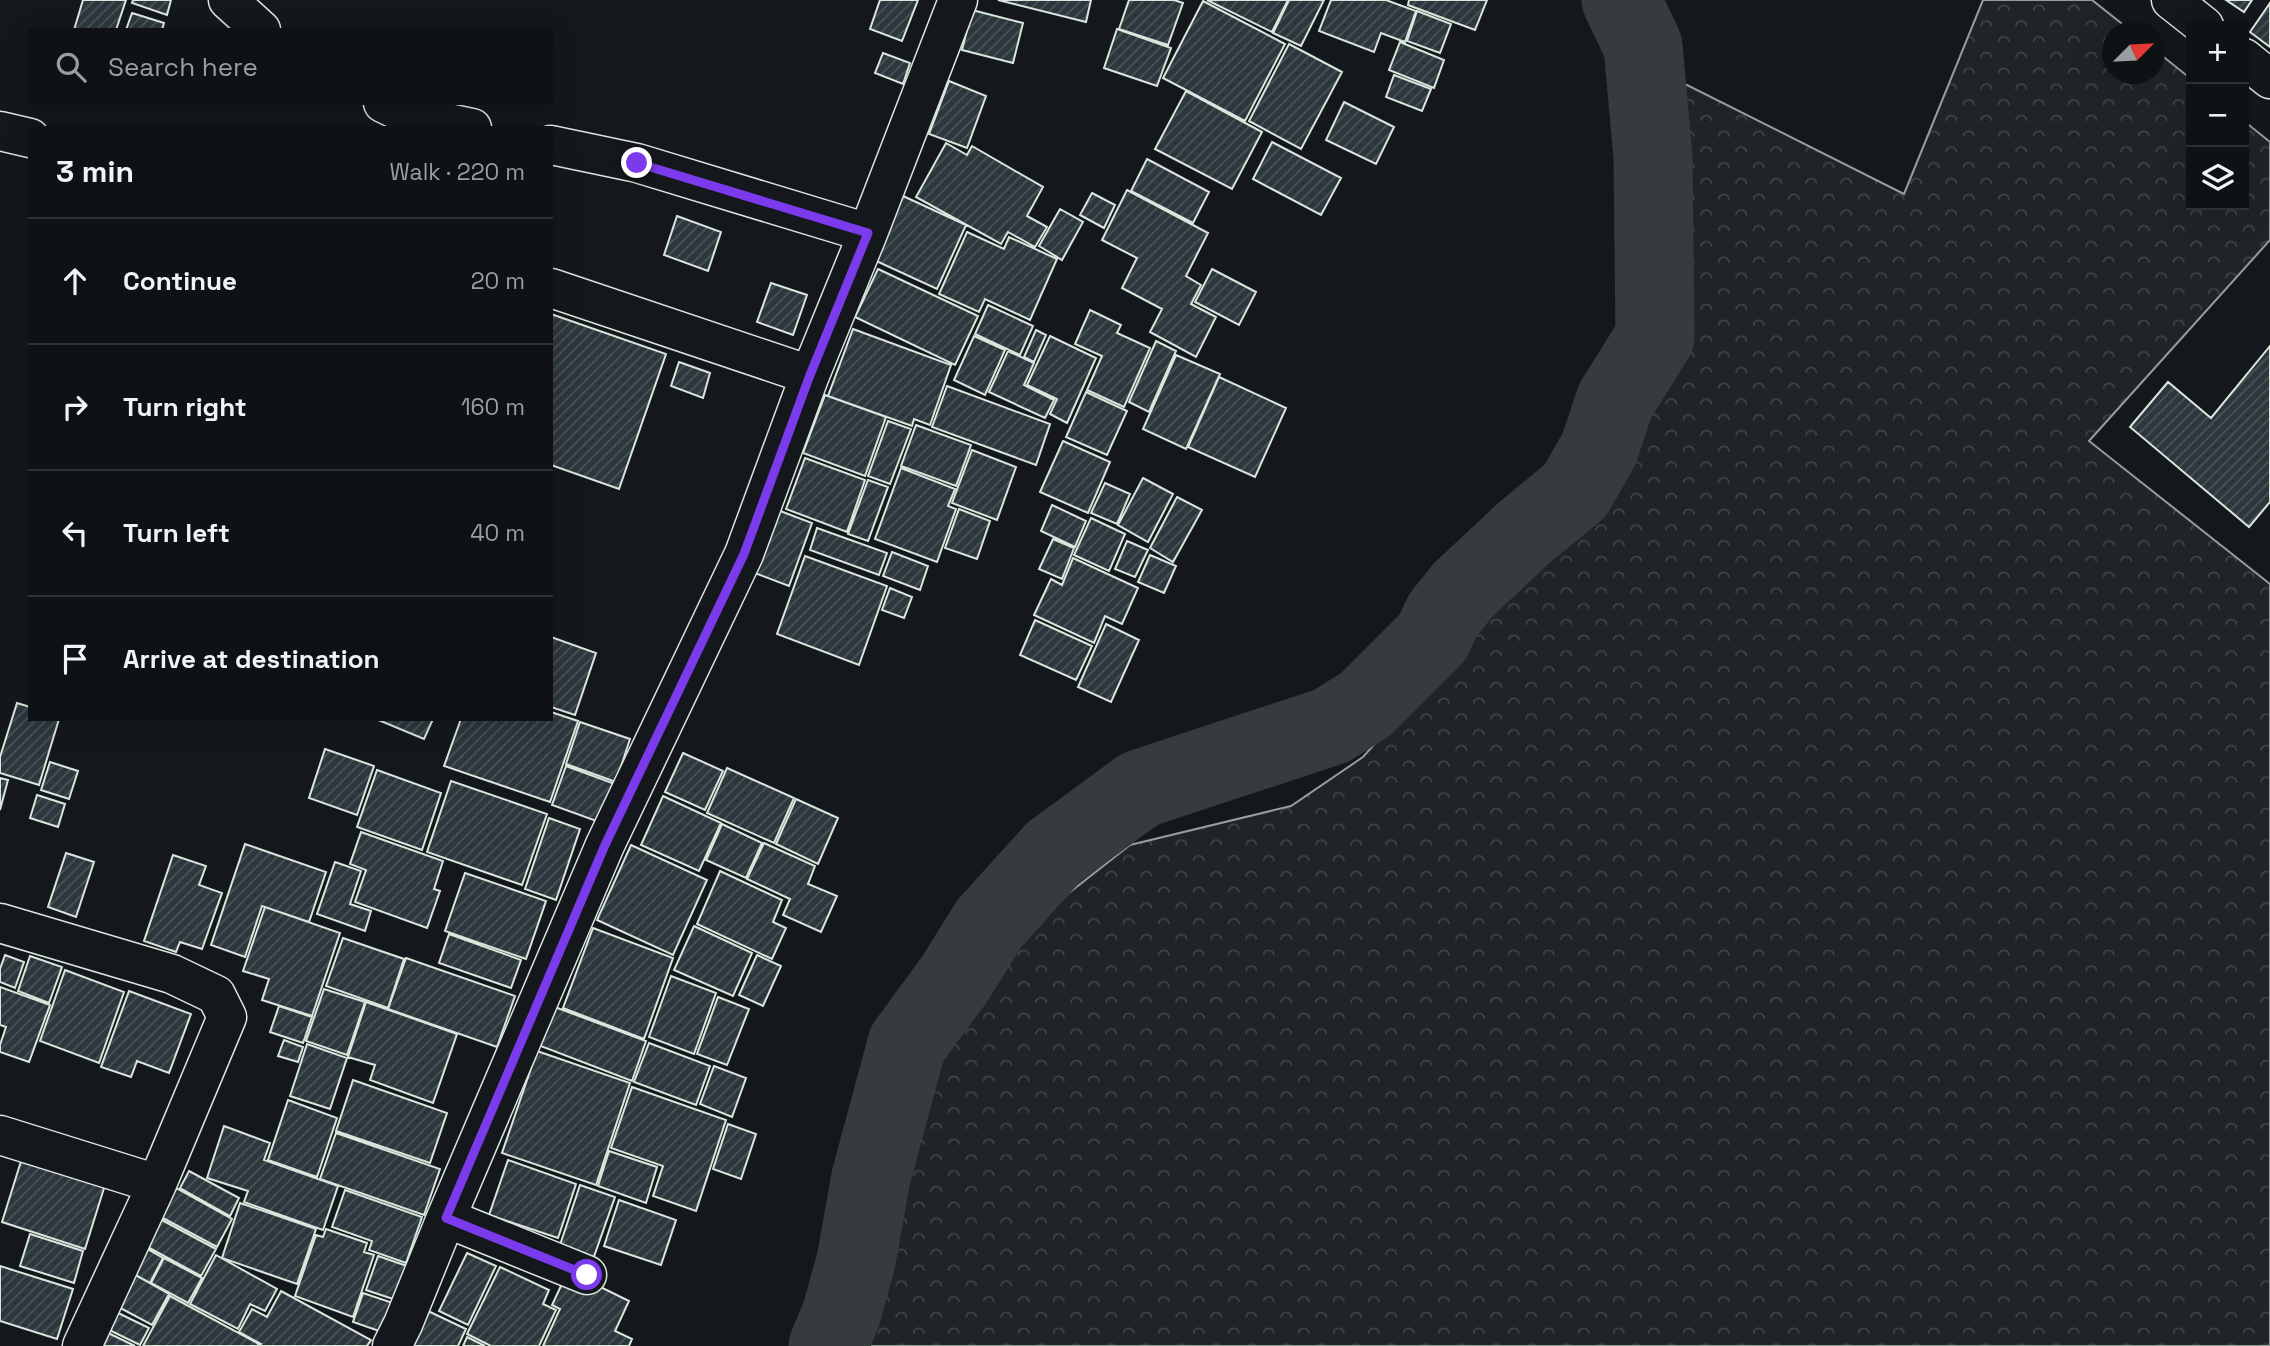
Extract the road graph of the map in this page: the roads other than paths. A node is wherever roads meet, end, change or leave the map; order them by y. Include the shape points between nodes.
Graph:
1 (228, 0) edge
2 (958, 0) edge
3 (2171, 0) edge
4 (2198, 21) edge
5 (259, 28) edge
6 (2249, 62) edge
7 (2270, 79) edge
8 (387, 105) edge
9 (462, 126) edge
10 (0, 131) edge
11 (28, 138) edge
12 (553, 145) edge
13 (868, 233) junction
14 (553, 289) edge
15 (810, 375) junction
16 (0, 923) edge
17 (0, 1135) edge
18 (157, 1184) junction
19 (446, 1218) junction
20 (587, 1275) dead end
21 (82, 1346) edge
22 (392, 1346) edge

1 - 5 street
2 - 13 street
3 - 4 street
6 - 7 street
8 - 9 street via 405,114
10 - 11 street
12 - 13 street via 637,163
13 - 15 street
14 - 15 street
15 - 19 street via 744,554 605,845
16 - 18 street via 172,975 216,995 227,1017
17 - 18 street
18 - 21 street
19 - 20 street
19 - 22 street

